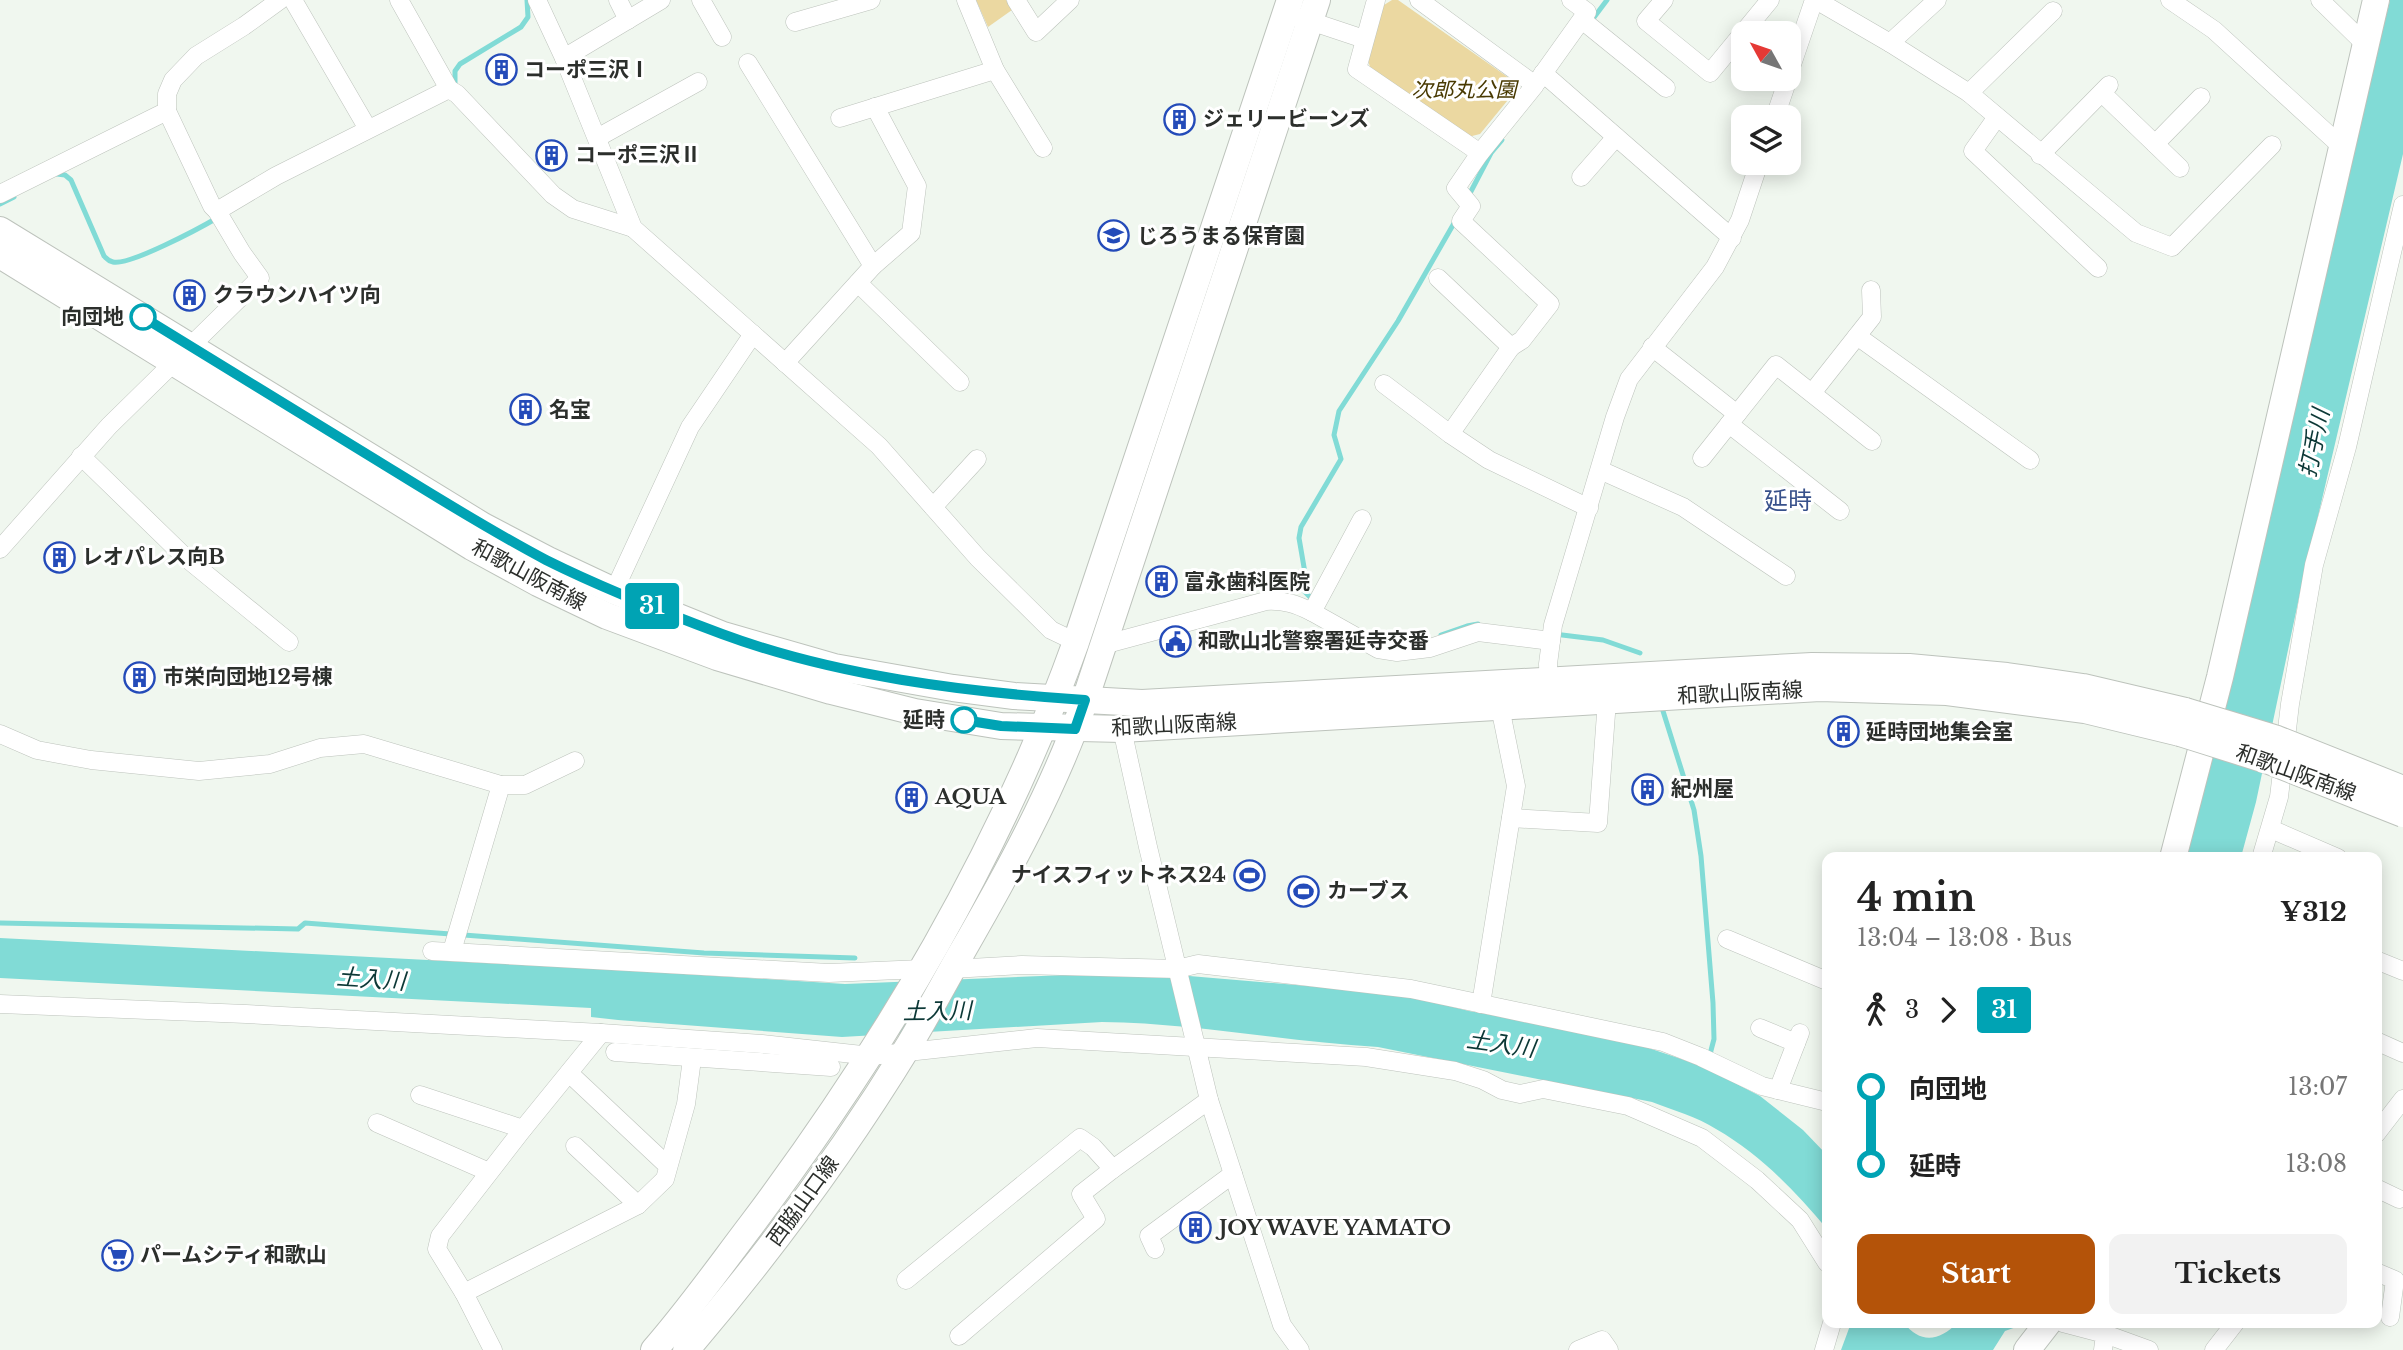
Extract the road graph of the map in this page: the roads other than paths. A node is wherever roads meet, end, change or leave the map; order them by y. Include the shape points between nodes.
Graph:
1 (280, 0) edge
2 (293, 0) edge
3 (399, 0) edge
4 (537, 0) edge
5 (618, 0) edge
6 (661, 0) edge
7 (701, 0) edge
8 (871, 0) edge
9 (966, 0) edge
10 (1016, 0) edge
11 (1070, 0) edge
12 (1376, 0) edge
13 (1419, 0) edge
14 (1571, 0) edge
15 (1664, 0) edge
16 (1770, 0) edge
17 (1815, 0) edge
18 (1937, 0) edge
19 (2170, 0) edge
20 (2320, 0) edge
21 (2376, 0) edge
22 (1300, 8) edge
23 (2053, 11) dead end
24 (628, 20) junction
25 (795, 22) dead end
26 (1587, 23) junction
27 (722, 37) dead end
28 (1364, 39) junction
29 (1801, 40) edge
30 (1890, 43) junction
31 (2365, 44) junction
32 (564, 58) junction
33 (748, 63) dead end
34 (995, 70) junction
35 (1544, 78) junction
36 (698, 82) dead end
37 (1666, 88) dead end
38 (453, 91) junction
39 (1969, 93) junction
40 (2202, 97) dead end
41 (875, 107) junction
42 (167, 111) junction
43 (1997, 117) junction
44 (840, 118) dead end
45 (369, 129) junction
46 (1616, 137) junction
47 (597, 138) junction
48 (2155, 144) junction
49 (2272, 145) dead end
50 (2341, 146) junction
51 (1043, 148) dead end
52 (1480, 153) junction
53 (2040, 155) junction
54 (2180, 167) dead end
55 (1755, 175) edge
56 (1581, 177) dead end
57 (0, 194) edge
58 (2403, 205) edge
59 (219, 215) junction
60 (634, 228) junction
61 (0, 230) edge
62 (1732, 238) junction
63 (0, 255) edge
64 (873, 266) junction
65 (2098, 268) dead end
66 (1438, 278) dead end
67 (858, 283) junction
68 (1871, 290) dead end
69 (753, 334) junction
70 (1857, 336) junction
71 (1511, 347) junction
72 (1652, 347) junction
73 (182, 354) junction
74 (785, 363) junction
75 (960, 382) dead end
76 (1384, 384) dead end
77 (1812, 393) junction
78 (1733, 419) junction
79 (1450, 434) junction
80 (1872, 441) dead end
81 (81, 456) junction
82 (1702, 458) dead end
83 (977, 459) dead end
84 (2030, 460) dead end
85 (1600, 470) junction
86 (933, 507) junction
87 (1589, 508) junction
88 (1840, 511) dead end
89 (1362, 519) dead end
90 (0, 549) edge
91 (1786, 576) dead end
92 (614, 591) junction
93 (1315, 606) junction
94 (1552, 634) junction
95 (289, 642) dead end
96 (1076, 642) junction
97 (1103, 645) junction
98 (1550, 693) junction
99 (1056, 698) junction
100 (1085, 700) junction
101 (1607, 700) junction
102 (1500, 707) junction
103 (2182, 722) junction
104 (1044, 727) junction
105 (1075, 729) junction
106 (1122, 729) junction
107 (0, 734) edge
108 (576, 761) dead end
109 (500, 785) junction
110 (2403, 789) edge
111 (2403, 814) edge
112 (1511, 818) junction
113 (2270, 829) junction
114 (2175, 852) edge
115 (2263, 852) edge
116 (2324, 852) edge
117 (1727, 939) dead end
118 (432, 951) dead end
119 (452, 951) junction
120 (2382, 962) edge
121 (922, 969) junction
122 (952, 969) junction
123 (1177, 969) junction
124 (2403, 971) edge
125 (1822, 979) edge
126 (0, 1004) edge
127 (1480, 1004) junction
128 (1760, 1028) dead end
129 (601, 1033) junction
130 (1194, 1041) junction
131 (2382, 1044) edge
132 (907, 1048) junction
133 (874, 1051) junction
134 (615, 1052) dead end
135 (2403, 1053) edge
136 (692, 1059) junction
137 (831, 1067) dead end
138 (569, 1073) junction
139 (1778, 1090) junction
140 (420, 1095) dead end
141 (2403, 1099) edge
142 (1209, 1100) junction
143 (1822, 1101) edge
144 (377, 1123) dead end
145 (2382, 1124) edge
146 (523, 1129) junction
147 (575, 1146) dead end
148 (668, 1166) junction
149 (1113, 1169) junction
150 (489, 1172) junction
151 (1233, 1174) junction
152 (2382, 1191) edge
153 (2399, 1199) dead end
154 (638, 1205) junction
155 (1155, 1249) dead end
156 (1822, 1256) edge
157 (2382, 1275) edge
158 (906, 1280) dead end
159 (464, 1293) junction
160 (2390, 1317) dead end
161 (1282, 1325) junction
162 (1831, 1328) edge
163 (2044, 1328) edge
164 (2080, 1328) edge
165 (2231, 1328) edge
166 (2105, 1335) edge
167 (958, 1336) dead end
168 (690, 1341) edge
169 (493, 1350) edge
170 (654, 1350) edge
171 (1282, 1350) edge
172 (1300, 1350) edge
173 (1578, 1350) edge
174 (1609, 1350) edge
175 (1824, 1350) edge
176 (2027, 1350) edge
177 (2149, 1350) edge
178 (2214, 1350) edge

1 - 42 street via 186,65 167,94
2 - 45 street
3 - 38 street
4 - 32 street
5 - 24 street
6 - 24 street
7 - 27 street
8 - 25 street
9 - 34 street
10 - 11 street via 1036,32
12 - 28 street
13 - 35 street
14 - 26 street via 1587,12
15 - 16 street via 1646,21 1710,73
17 - 29 street
17 - 30 street
18 - 30 street
19 - 50 street via 2214,30
20 - 31 street
21 - 31 main road
22 - 28 street
22 - 96 main road, 西脇山口線
22 - 97 main road, 西脇山口線
23 - 39 street
24 - 32 street
26 - 35 street
26 - 37 street
28 - 52 street via 1357,69
30 - 39 street
31 - 50 main road
32 - 47 street
33 - 64 street
34 - 41 street
34 - 51 street
35 - 46 street
35 - 52 street
36 - 47 street
38 - 45 street
38 - 60 street via 553,195 573,209
39 - 43 street
40 - 48 street
41 - 44 street
41 - 64 street via 917,186 911,233
42 - 57 street
42 - 59 street
43 - 53 street
43 - 65 street via 1973,151
45 - 59 street via 276,176
46 - 56 street
46 - 62 street
47 - 60 street
48 - 53 street via 2106,89
48 - 54 street
49 - 53 street via 2172,247 2136,233
50 - 114 main road via 2220,677
52 - 71 street via 1456,188 1471,206 1461,221 1550,304
55 - 62 street
58 - 113 street via 2347,447 2314,565 2279,797
59 - 73 street via 260,278
60 - 69 street
61 - 73 main road, 和歌山阪南線
62 - 72 street
63 - 73 main road, 和歌山阪南線
64 - 67 street
66 - 71 street
67 - 74 street
67 - 75 street
68 - 70 street via 1872,317
69 - 74 street
69 - 92 street via 690,427
70 - 77 street
70 - 84 street
71 - 79 street
72 - 78 street
72 - 85 street via 1629,379
73 - 81 street
73 - 92 main road, 和歌山阪南線 via 483,526
73 - 104 main road, 和歌山阪南線 via 472,547 607,616 718,657 903,709 1001,726
74 - 86 street via 879,446
76 - 79 street
77 - 78 street via 1776,365
77 - 80 street
78 - 82 street
78 - 88 street
79 - 87 street via 1489,460
81 - 90 street
81 - 95 street via 185,558
83 - 86 street
85 - 87 street
85 - 91 street via 1683,507
86 - 96 street via 1051,630
87 - 94 street
89 - 93 street
92 - 99 main road, 和歌山阪南線 via 723,635 834,667 953,688
93 - 94 street via 1377,649 1397,652 1430,648 1478,632
93 - 97 street via 1266,601
94 - 98 street
96 - 99 main road, 西脇山口線
97 - 100 main road, 西脇山口線
98 - 100 main road, 和歌山阪南線 via 1142,704
98 - 101 main road, 和歌山阪南線
98 - 102 main road, 和歌山阪南線
98 - 103 main road, 和歌山阪南線 via 1812,666 1909,667 2083,687
99 - 100 main road, 和歌山阪南線
99 - 104 main road, 西脇山口線
100 - 105 main road, 西脇山口線
101 - 103 main road, 和歌山阪南線 via 1820,688 1947,692
101 - 112 street via 1598,823
102 - 106 main road, 和歌山阪南線
102 - 112 street via 1516,786
103 - 110 main road, 和歌山阪南線, bridge via 2277,739
103 - 111 main road, 和歌山阪南線, bridge
104 - 105 main road, 和歌山阪南線
104 - 121 main road, 西脇山口線 via 990,846
105 - 106 main road, 和歌山阪南線
105 - 122 main road, 西脇山口線 via 1019,852
106 - 123 street
107 - 109 street via 37,750 200,771 270,764 320,748 364,744
108 - 109 street via 525,785
109 - 119 street
112 - 127 street
113 - 115 street
113 - 116 street
117 - 125 street
118 - 119 street
119 - 121 street via 829,973
120 - 124 street
121 - 133 main road, 西脇山口線
122 - 123 street via 1023,965
122 - 132 main road, 西脇山口線
123 - 127 street via 1198,964 1411,989
123 - 130 street
126 - 129 street
127 - 139 street via 1663,1042
128 - 139 street via 1798,1038
129 - 133 street
129 - 138 street
130 - 132 street via 1037,1038
130 - 142 street
130 - 156 street via 1366,1057 1455,1071 1520,1094 1543,1089 1628,1106 1702,1138 1757,1180 1800,1220
131 - 135 street
132 - 133 street
132 - 168 main road, 西脇山口線 via 811,1192 738,1288
133 - 168 main road, 西脇山口線 via 779,1188
134 - 136 street
136 - 137 street
136 - 148 street via 686,1104
138 - 146 street
138 - 148 street
139 - 143 street
140 - 146 street
141 - 145 street
142 - 149 street
142 - 151 street
144 - 150 street
146 - 150 street
147 - 154 street
148 - 154 street via 664,1179
149 - 158 street via 1080,1138
149 - 167 street via 1081,1195 1096,1219
150 - 159 street via 440,1237 437,1249
151 - 155 street via 1149,1236
151 - 161 street
152 - 153 street
154 - 159 street
157 - 160 street via 2395,1280
159 - 169 street
161 - 171 street
161 - 172 street
162 - 175 street
163 - 176 main road
164 - 166 street
165 - 178 street
166 - 177 street
168 - 170 main road, 西脇山口線
173 - 174 street via 1602,1340

